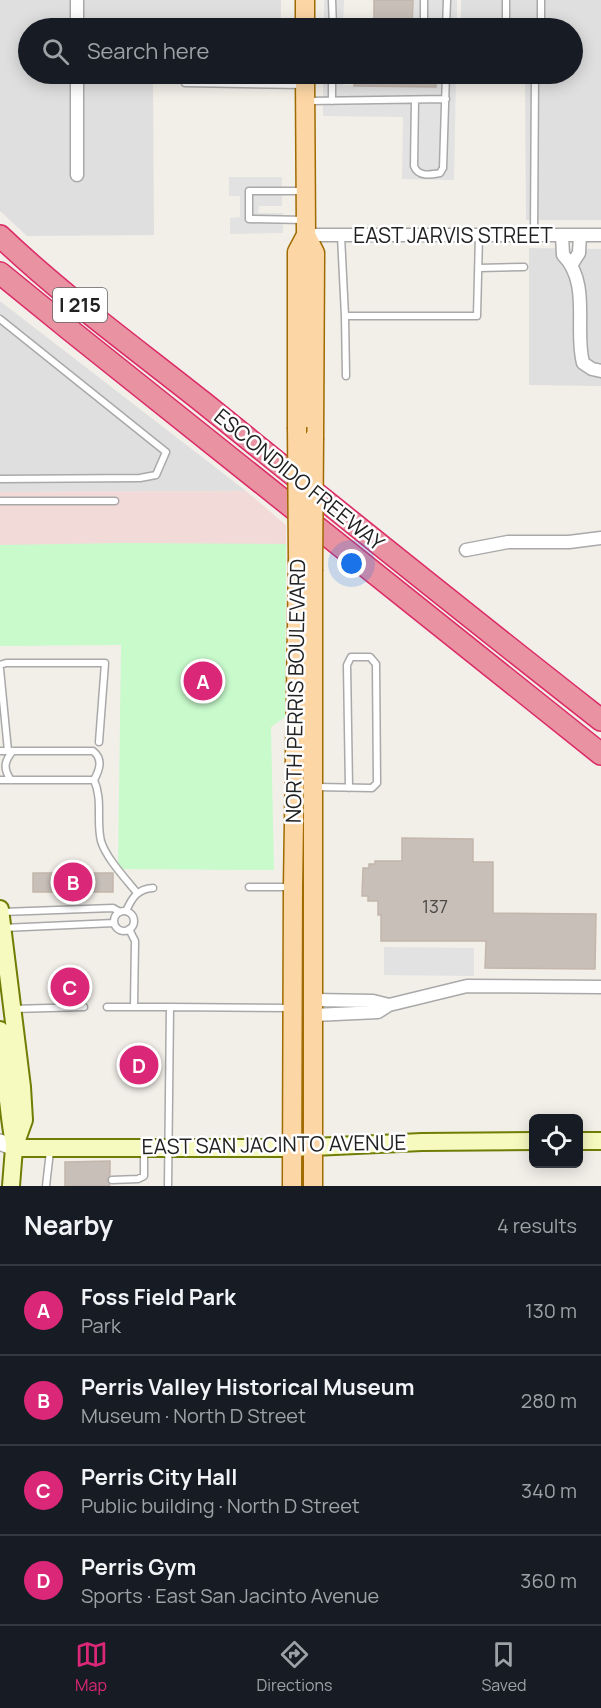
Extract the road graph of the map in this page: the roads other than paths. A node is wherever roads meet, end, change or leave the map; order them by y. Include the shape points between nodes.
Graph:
1 (77, 0) edge
2 (305, 0) edge
3 (332, 0) edge
4 (423, 0) edge
5 (447, 0) edge
6 (506, 0) edge
7 (541, 0) edge
8 (77, 18) edge
9 (305, 18) edge
10 (333, 18) edge
11 (423, 18) edge
12 (446, 18) edge
13 (506, 18) edge
14 (541, 18) edge
15 (77, 84) edge
16 (214, 84) edge
17 (332, 84) edge
18 (446, 84) edge
19 (535, 84) edge
20 (305, 87) edge
21 (415, 99) junction
22 (446, 99) junction
23 (332, 101) junction
24 (77, 175) dead end
25 (305, 191) junction
26 (305, 228) junction
27 (534, 235) junction
28 (562, 235) junction
29 (580, 235) junction
30 (601, 235) edge
31 (0, 236) edge
32 (341, 236) junction
33 (479, 236) junction
34 (572, 264) junction
35 (524, 267) dead end
36 (479, 268) junction
37 (0, 273) edge
38 (345, 316) junction
39 (0, 319) edge
40 (601, 371) edge
41 (346, 376) dead end
42 (0, 479) edge
43 (0, 501) edge
44 (115, 501) dead end
45 (601, 538) edge
46 (466, 550) dead end
47 (305, 566) junction
48 (0, 667) edge
49 (601, 720) edge
50 (99, 742) dead end
51 (0, 751) edge
52 (10, 751) junction
53 (601, 754) edge
54 (0, 780) edge
55 (11, 780) junction
56 (94, 780) junction
57 (312, 787) junction
58 (350, 788) junction
59 (249, 887) dead end
60 (293, 887) junction
61 (153, 888) dead end
62 (137, 893) junction
63 (123, 912) junction
64 (1, 918) edge
65 (114, 923) junction
66 (129, 929) junction
67 (601, 987) edge
68 (84, 1007) dead end
69 (107, 1007) dead end
70 (134, 1007) junction
71 (170, 1007) junction
72 (314, 1007) junction
73 (292, 1008) junction
74 (13, 1009) junction
75 (0, 1030) edge
76 (529, 1141) edge
77 (583, 1141) edge
78 (601, 1141) edge
79 (5, 1147) edge
80 (144, 1147) junction
81 (312, 1147) junction
82 (50, 1148) junction
83 (170, 1148) junction
84 (291, 1148) junction
85 (112, 1180) dead end
86 (11, 1186) edge
87 (46, 1186) edge
88 (168, 1186) edge
89 (292, 1186) edge
90 (313, 1186) edge

1 - 8 street
2 - 9 main road
3 - 10 lane
4 - 11 lane
5 - 12 lane
6 - 13 lane
7 - 14 lane
15 - 24 street
16 - 20 lane
17 - 23 lane
18 - 22 lane
19 - 27 lane
20 - 23 lane
20 - 25 main road, NORTH PERRIS BOULEVARD
21 - 22 lane
21 - 22 lane via 414,166 420,174 437,174 443,168
21 - 23 lane
25 - 26 main road, NORTH PERRIS BOULEVARD
25 - 26 lane via 249,191 249,220
26 - 32 street, EAST JARVIS STREET
26 - 47 main road, NORTH PERRIS BOULEVARD, bridge via 297,252 297,427
26 - 47 main road, NORTH PERRIS BOULEVARD, bridge via 315,253 314,438
27 - 28 street, EAST JARVIS STREET
27 - 33 street, EAST JARVIS STREET
28 - 29 street, EAST JARVIS STREET
28 - 34 street via 563,255
29 - 30 street, EAST JARVIS STREET
29 - 34 street via 579,253
31 - 49 highway, ESCONDIDO FREEWAY / I 215 via 35,269
32 - 33 street, EAST JARVIS STREET
32 - 38 lane
33 - 36 lane
34 - 40 street via 581,303 583,363
35 - 36 lane
36 - 38 lane via 477,316
37 - 53 highway, ESCONDIDO FREEWAY / I 215
38 - 41 lane
39 - 42 lane via 166,452 156,475 140,478
43 - 44 lane
45 - 46 street via 508,542
47 - 57 main road, NORTH PERRIS BOULEVARD
47 - 60 main road, NORTH PERRIS BOULEVARD
48 - 50 lane via 6,663 105,663
48 - 52 lane
51 - 52 lane
52 - 55 lane via 5,766
52 - 56 lane via 93,751 100,763
54 - 55 lane
55 - 56 lane
56 - 62 lane via 99,790 101,842
57 - 58 lane
57 - 72 main road, NORTH PERRIS BOULEVARD
58 - 58 lane via 372,788 377,783 376,664 370,657 351,657 347,665
59 - 60 lane
60 - 73 main road, NORTH PERRIS BOULEVARD
61 - 62 lane
62 - 63 lane
63 - 64 lane via 113,908
63 - 65 lane via 115,916
63 - 66 lane via 132,915 134,921
64 - 65 lane
64 - 74 main road
65 - 66 lane via 120,930
66 - 70 lane via 135,941
67 - 72 street via 467,986 389,1005 378,1012
68 - 74 lane
69 - 70 lane
70 - 71 lane
71 - 73 lane
71 - 83 lane
72 - 81 main road, NORTH PERRIS BOULEVARD
73 - 84 main road, NORTH PERRIS BOULEVARD
74 - 79 main road via 24,1120
75 - 79 main road via 8,1086
76 - 81 main road, EAST SAN JACINTO AVENUE
77 - 78 main road
79 - 82 main road, EAST SAN JACINTO AVENUE
79 - 86 main road
80 - 82 main road, EAST SAN JACINTO AVENUE
80 - 83 main road, EAST SAN JACINTO AVENUE
80 - 85 lane via 144,1176
81 - 84 main road, EAST SAN JACINTO AVENUE
81 - 90 main road, NORTH PERRIS BOULEVARD
82 - 87 lane
83 - 84 main road, EAST SAN JACINTO AVENUE
83 - 88 lane
84 - 89 main road, NORTH PERRIS BOULEVARD

